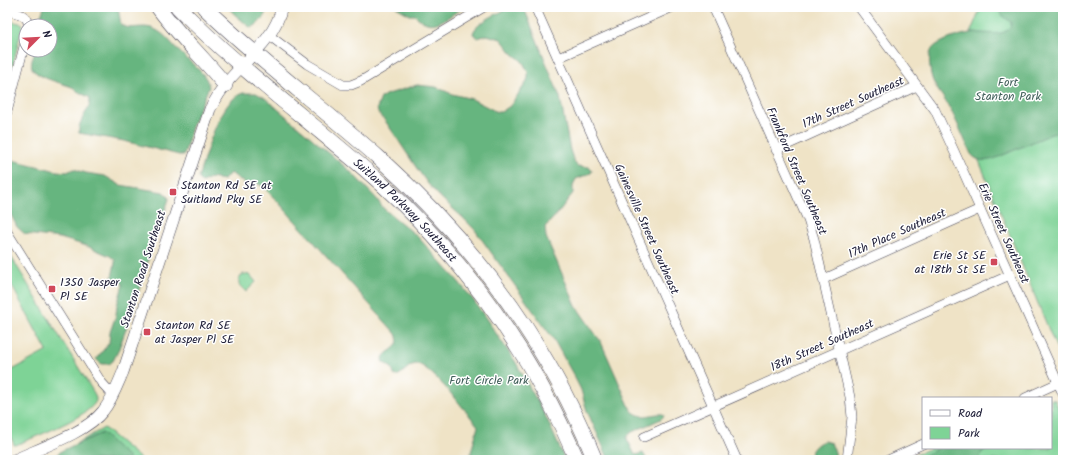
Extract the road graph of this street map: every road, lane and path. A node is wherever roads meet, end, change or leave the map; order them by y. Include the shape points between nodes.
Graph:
1 (158, 7) edge
2 (178, 7) edge
3 (204, 7) edge
4 (282, 7) edge
5 (484, 7) edge
6 (535, 7) edge
7 (673, 7) edge
8 (713, 7) edge
9 (859, 7) edge
10 (7, 11) edge
11 (26, 18) edge
12 (270, 36) junction
13 (254, 53) junction
14 (21, 58) edge
15 (558, 58) junction
16 (242, 66) junction
17 (225, 85) junction
18 (917, 86) junction
19 (7, 112) edge
20 (776, 150) junction
21 (980, 209) junction
22 (7, 232) edge
23 (1010, 274) junction
24 (824, 279) junction
25 (839, 350) junction
26 (1058, 383) junction
27 (1063, 394) edge
28 (113, 395) junction
29 (1027, 397) edge
30 (713, 407) junction
31 (644, 437) dead end
32 (922, 444) edge
33 (14, 460) edge
34 (577, 460) edge
35 (595, 460) edge
36 (737, 460) edge
37 (847, 460) edge
38 (888, 460) edge

1 - 17 highway
2 - 16 highway, Suitland Parkway Southeast via 216,45
3 - 13 highway, Suitland Parkway Southeast
4 - 12 street, Stanton Road Southeast
5 - 12 street via 352,85 343,85 307,64
6 - 15 street, Gainesville Street Southeast
7 - 15 street
8 - 20 street, Frankford Street Southeast
9 - 18 street, Erie Street Southeast
10 - 11 street
12 - 13 street, Stanton Road Southeast
13 - 16 street, Stanton Road Southeast
13 - 35 highway, Suitland Parkway Southeast via 394,172 438,215 474,257 518,315 541,352 568,400
14 - 19 street
15 - 30 street, Gainesville Street Southeast
16 - 17 street, Stanton Road Southeast
16 - 34 highway, Suitland Parkway Southeast via 383,186 455,261 492,308 523,354
17 - 28 street, Stanton Road Southeast via 206,119 123,372
18 - 20 street, 17th Street Southeast
18 - 21 street, Erie Street Southeast via 939,120
20 - 24 street, Frankford Street Southeast via 808,220
21 - 23 street, Erie Street Southeast
21 - 24 street, 17th Place Southeast
22 - 28 street via 101,382
23 - 25 street, 18th Street Southeast
23 - 26 street, Erie Street Southeast
24 - 25 street, Frankford Street Southeast
25 - 30 street, 18th Street Southeast
25 - 37 street, Frankford Street Southeast via 852,417
26 - 27 street, Erie Street Southeast
26 - 29 street
28 - 33 street, Stanton Road Southeast via 103,411 89,424
30 - 31 street, 18th Street Southeast
30 - 36 street, Gainesville Street Southeast
32 - 38 street

